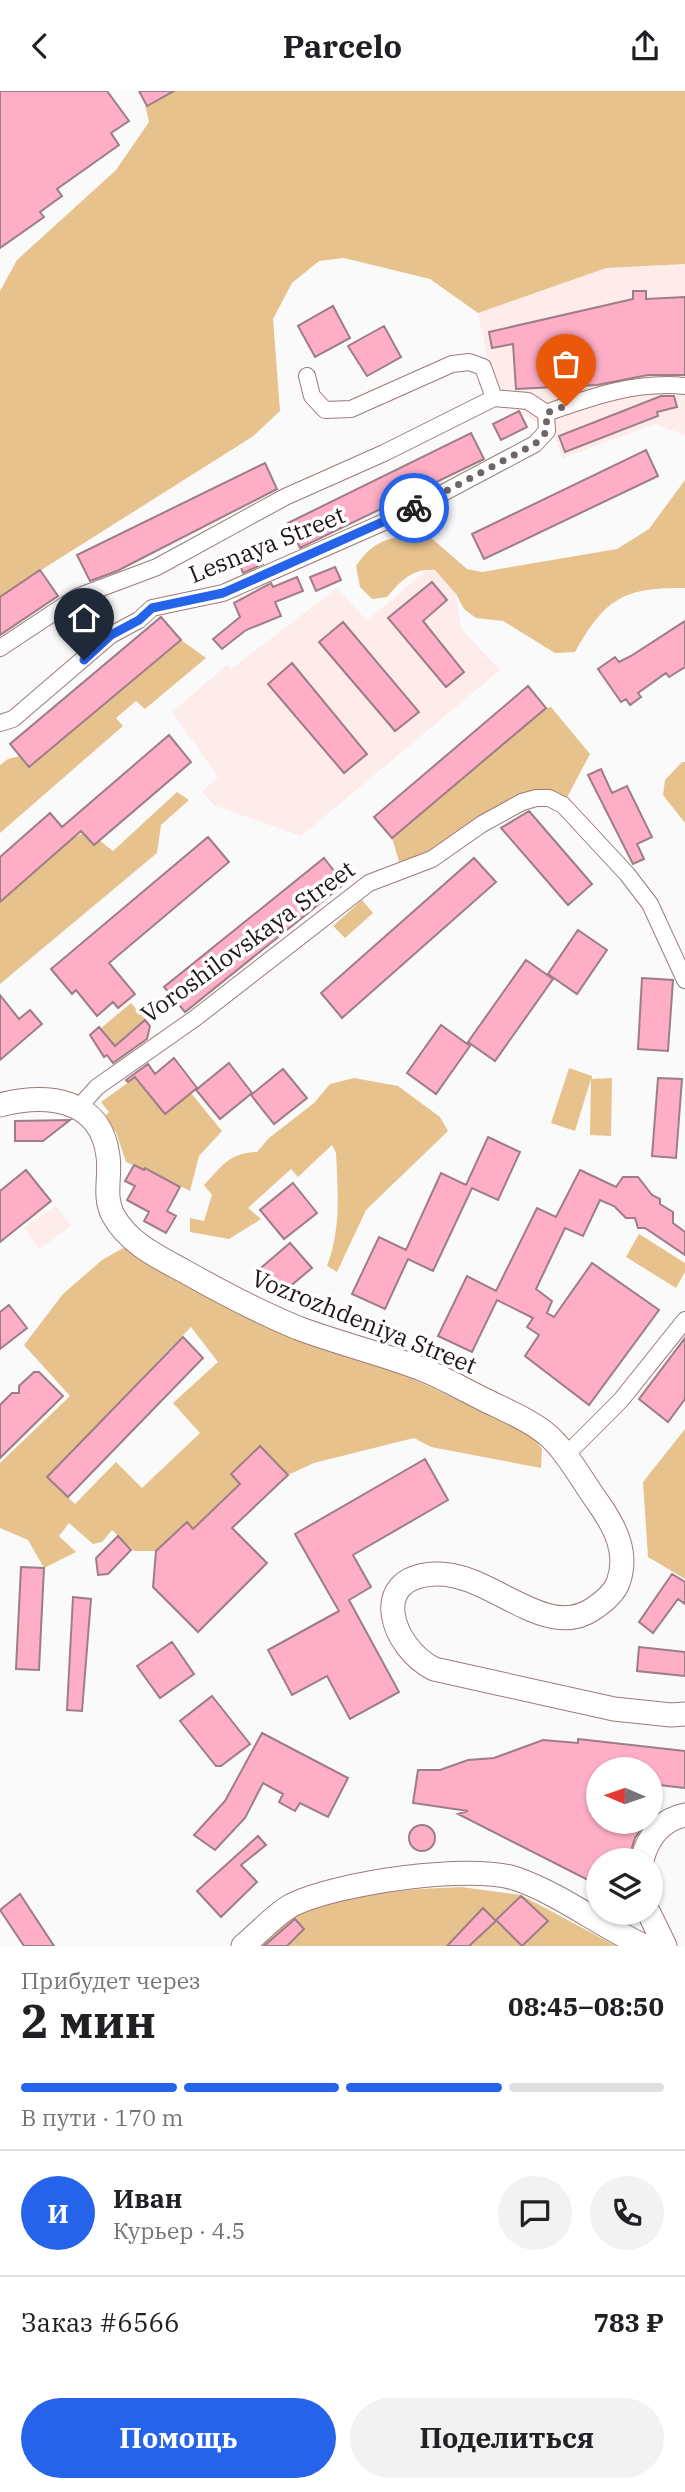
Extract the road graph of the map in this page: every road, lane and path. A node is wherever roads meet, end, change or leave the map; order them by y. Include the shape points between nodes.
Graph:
1 (307, 376) dead end
2 (685, 386) edge
3 (494, 398) junction
4 (546, 413) junction
5 (0, 648) edge
6 (0, 723) edge
7 (685, 981) edge
8 (0, 1105) edge
9 (80, 1106) junction
10 (685, 1319) edge
11 (565, 1456) junction
12 (685, 1714) edge
13 (685, 1815) edge
14 (646, 1848) edge
15 (630, 1925) edge
16 (655, 1925) edge
17 (610, 1929) junction
18 (243, 1946) edge
19 (644, 1946) edge
20 (665, 1946) edge

1 - 3 street via 312,395 326,410 351,409 452,364 469,362 482,367
2 - 4 street via 606,391
3 - 4 street via 528,401
3 - 5 street, Lesnaya Street via 285,497 157,567 77,597
4 - 6 street, Lesnaya Street via 547,431 535,444 409,511 223,593 152,608 111,635 13,719
7 - 9 street, Voroshilovskaya Street via 650,904 575,816 549,798 523,801 432,859 369,883 194,1019 97,1087
8 - 9 street via 32,1101
9 - 11 street, Vozrozhdeniya Street via 106,1141 107,1199 135,1242 220,1291 299,1328 422,1370 523,1419 546,1433
10 - 11 street via 621,1400
11 - 12 street, Vozrozhdeniya Street via 617,1530 622,1558 617,1584 602,1603 570,1619 553,1618 484,1584 437,1574 405,1583 396,1597 393,1624 416,1660 434,1669 614,1709
13 - 14 street via 660,1826
15 - 17 street
16 - 20 street
17 - 18 street via 537,1887 475,1873 370,1883 326,1893 290,1906
17 - 19 street

